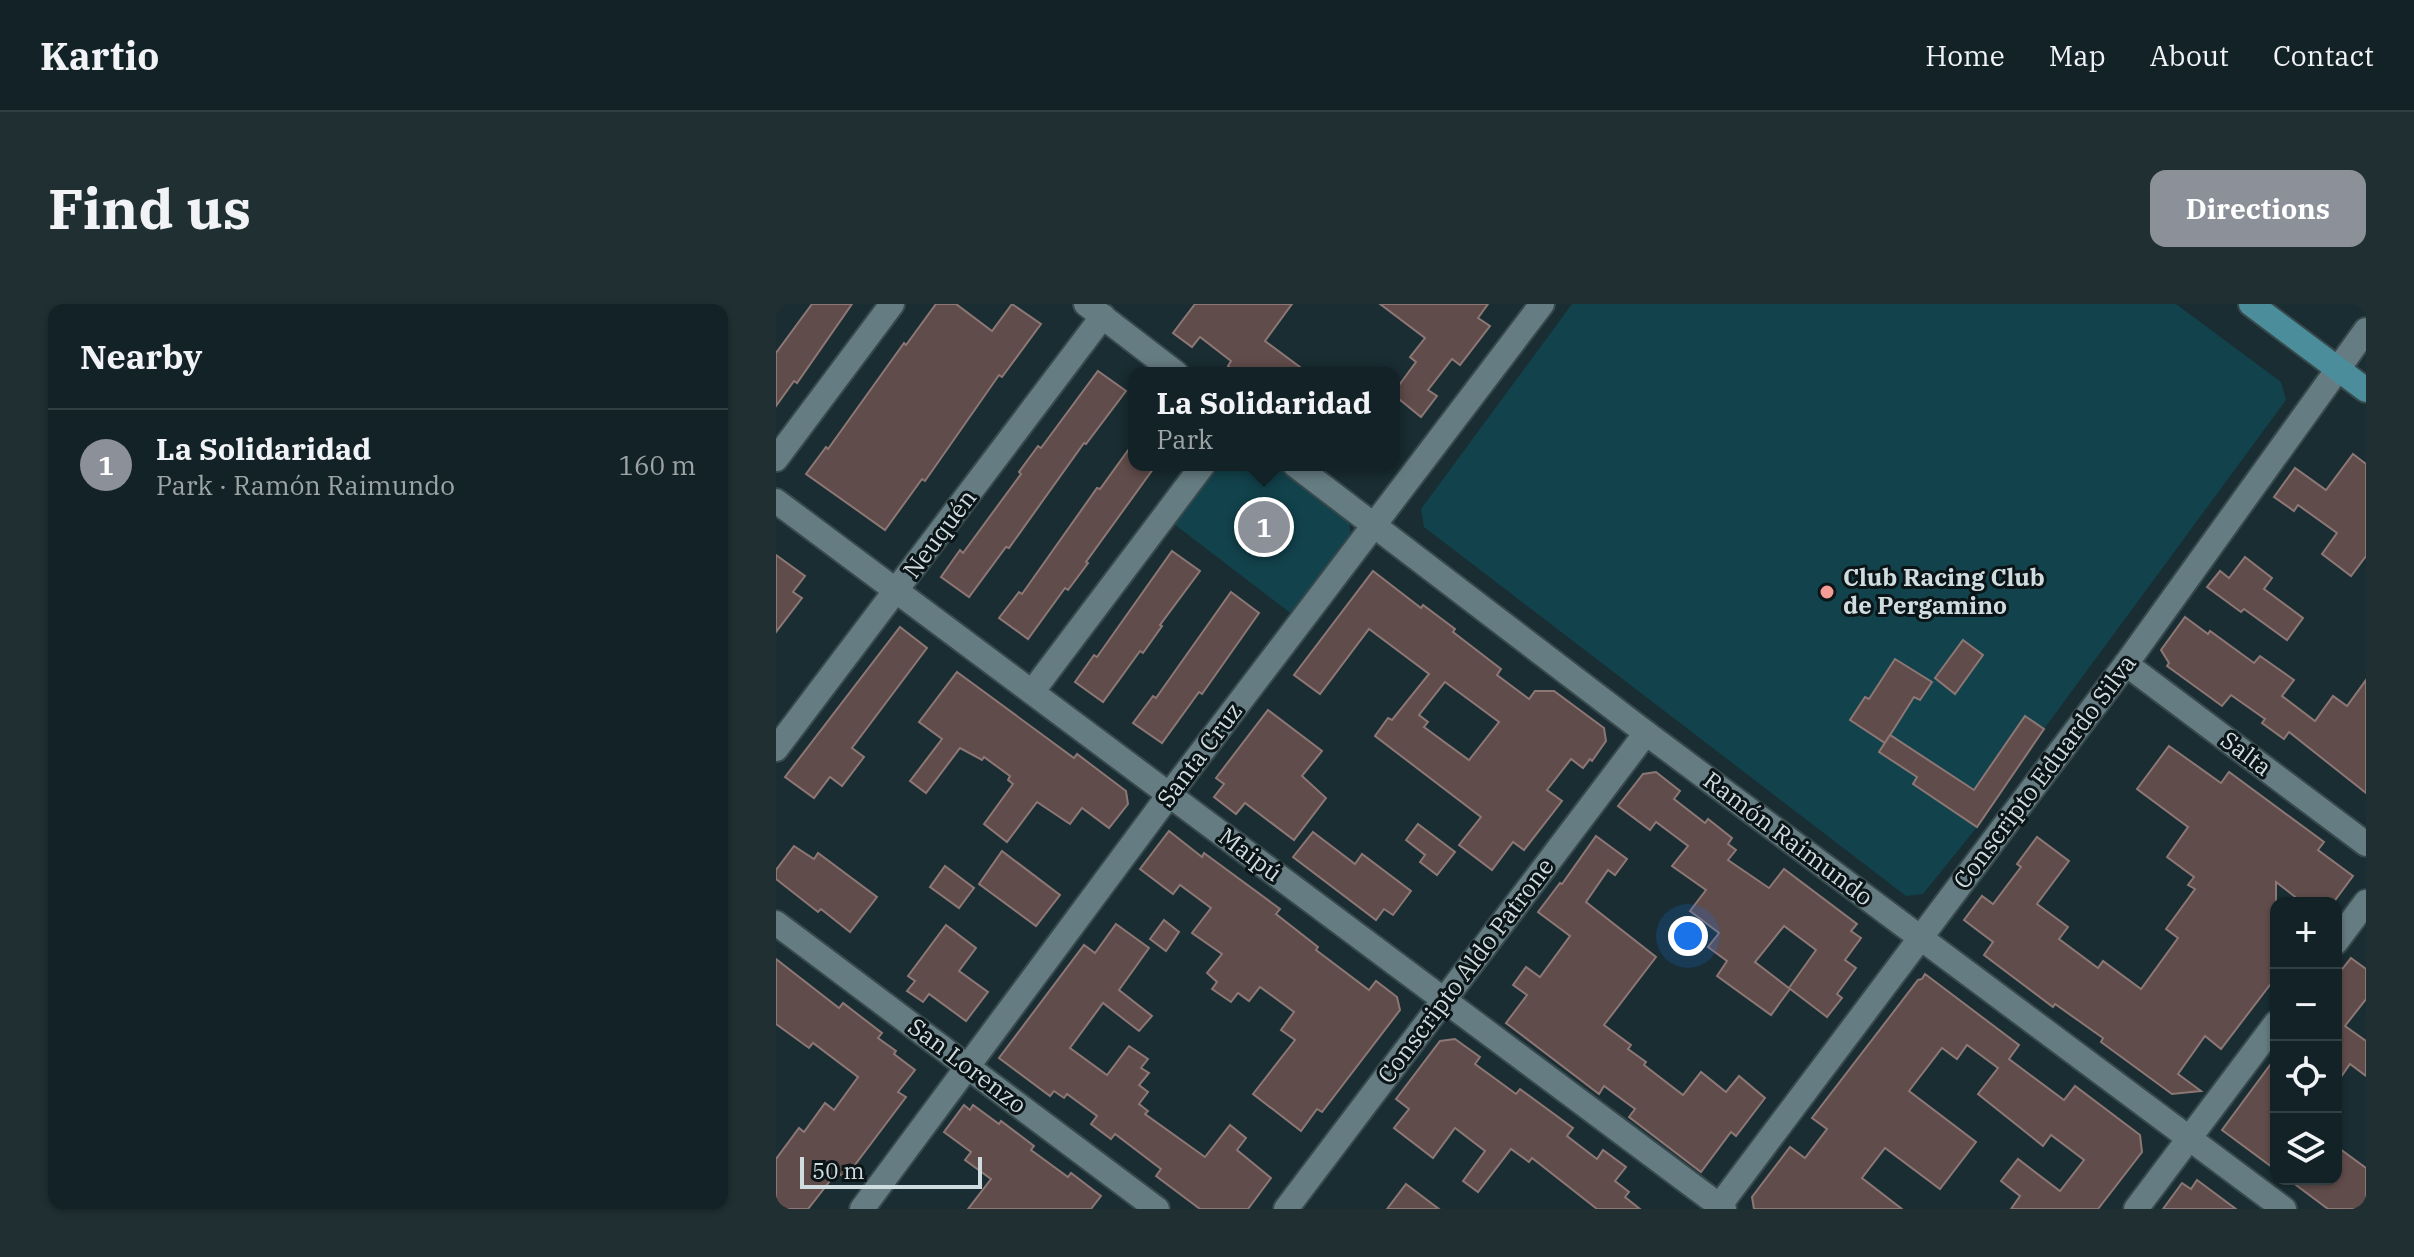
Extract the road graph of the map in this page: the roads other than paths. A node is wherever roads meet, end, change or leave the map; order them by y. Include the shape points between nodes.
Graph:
1 (892, 304) edge
2 (1542, 304) edge
3 (2251, 304) edge
4 (1094, 308) edge
5 (2366, 330) edge
6 (1168, 367) edge
7 (2338, 369) junction
8 (2366, 390) edge
9 (776, 459) edge
10 (1198, 471) edge
11 (1303, 471) edge
12 (776, 501) edge
13 (1375, 526) junction
14 (897, 591) junction
15 (2126, 664) junction
16 (1032, 692) junction
17 (1646, 733) junction
18 (776, 749) edge
19 (1169, 795) junction
20 (2366, 844) edge
21 (2366, 902) edge
22 (776, 923) edge
23 (2342, 934) edge
24 (1921, 939) junction
25 (1444, 1001) junction
26 (2270, 1031) edge
27 (968, 1067) junction
28 (2190, 1138) junction
29 (1720, 1208) edge
30 (862, 1209) edge
31 (1157, 1209) edge
32 (1286, 1209) edge
33 (2136, 1209) edge
34 (2284, 1209) edge

1 - 9 street
2 - 13 street, Santa Cruz
3 - 7 main road
4 - 6 street
4 - 14 street, Neuquén
5 - 7 street, Conscripto Eduardo Silva
7 - 8 main road
7 - 15 street, Conscripto Eduardo Silva
10 - 16 street
11 - 13 street, Ramón Raimundo
12 - 14 street, Maipú
13 - 17 street, Ramón Raimundo
13 - 19 street, Santa Cruz
14 - 16 street, Maipú
14 - 18 street, Neuquén
15 - 20 street, Salta
15 - 24 street, Conscripto Eduardo Silva
16 - 19 street, Maipú
17 - 24 street, Ramón Raimundo
17 - 25 street, Conscripto Aldo Patrone
19 - 25 street, Maipú
19 - 27 street, Santa Cruz
21 - 23 street
22 - 27 street, San Lorenzo
24 - 28 street, Ramón Raimundo
24 - 29 street, Conscripto Eduardo Silva
25 - 29 street, Maipú
25 - 32 street, Conscripto Aldo Patrone
26 - 28 street
27 - 30 street, Santa Cruz
27 - 31 street, San Lorenzo
28 - 33 street
28 - 34 street, Ramón Raimundo

